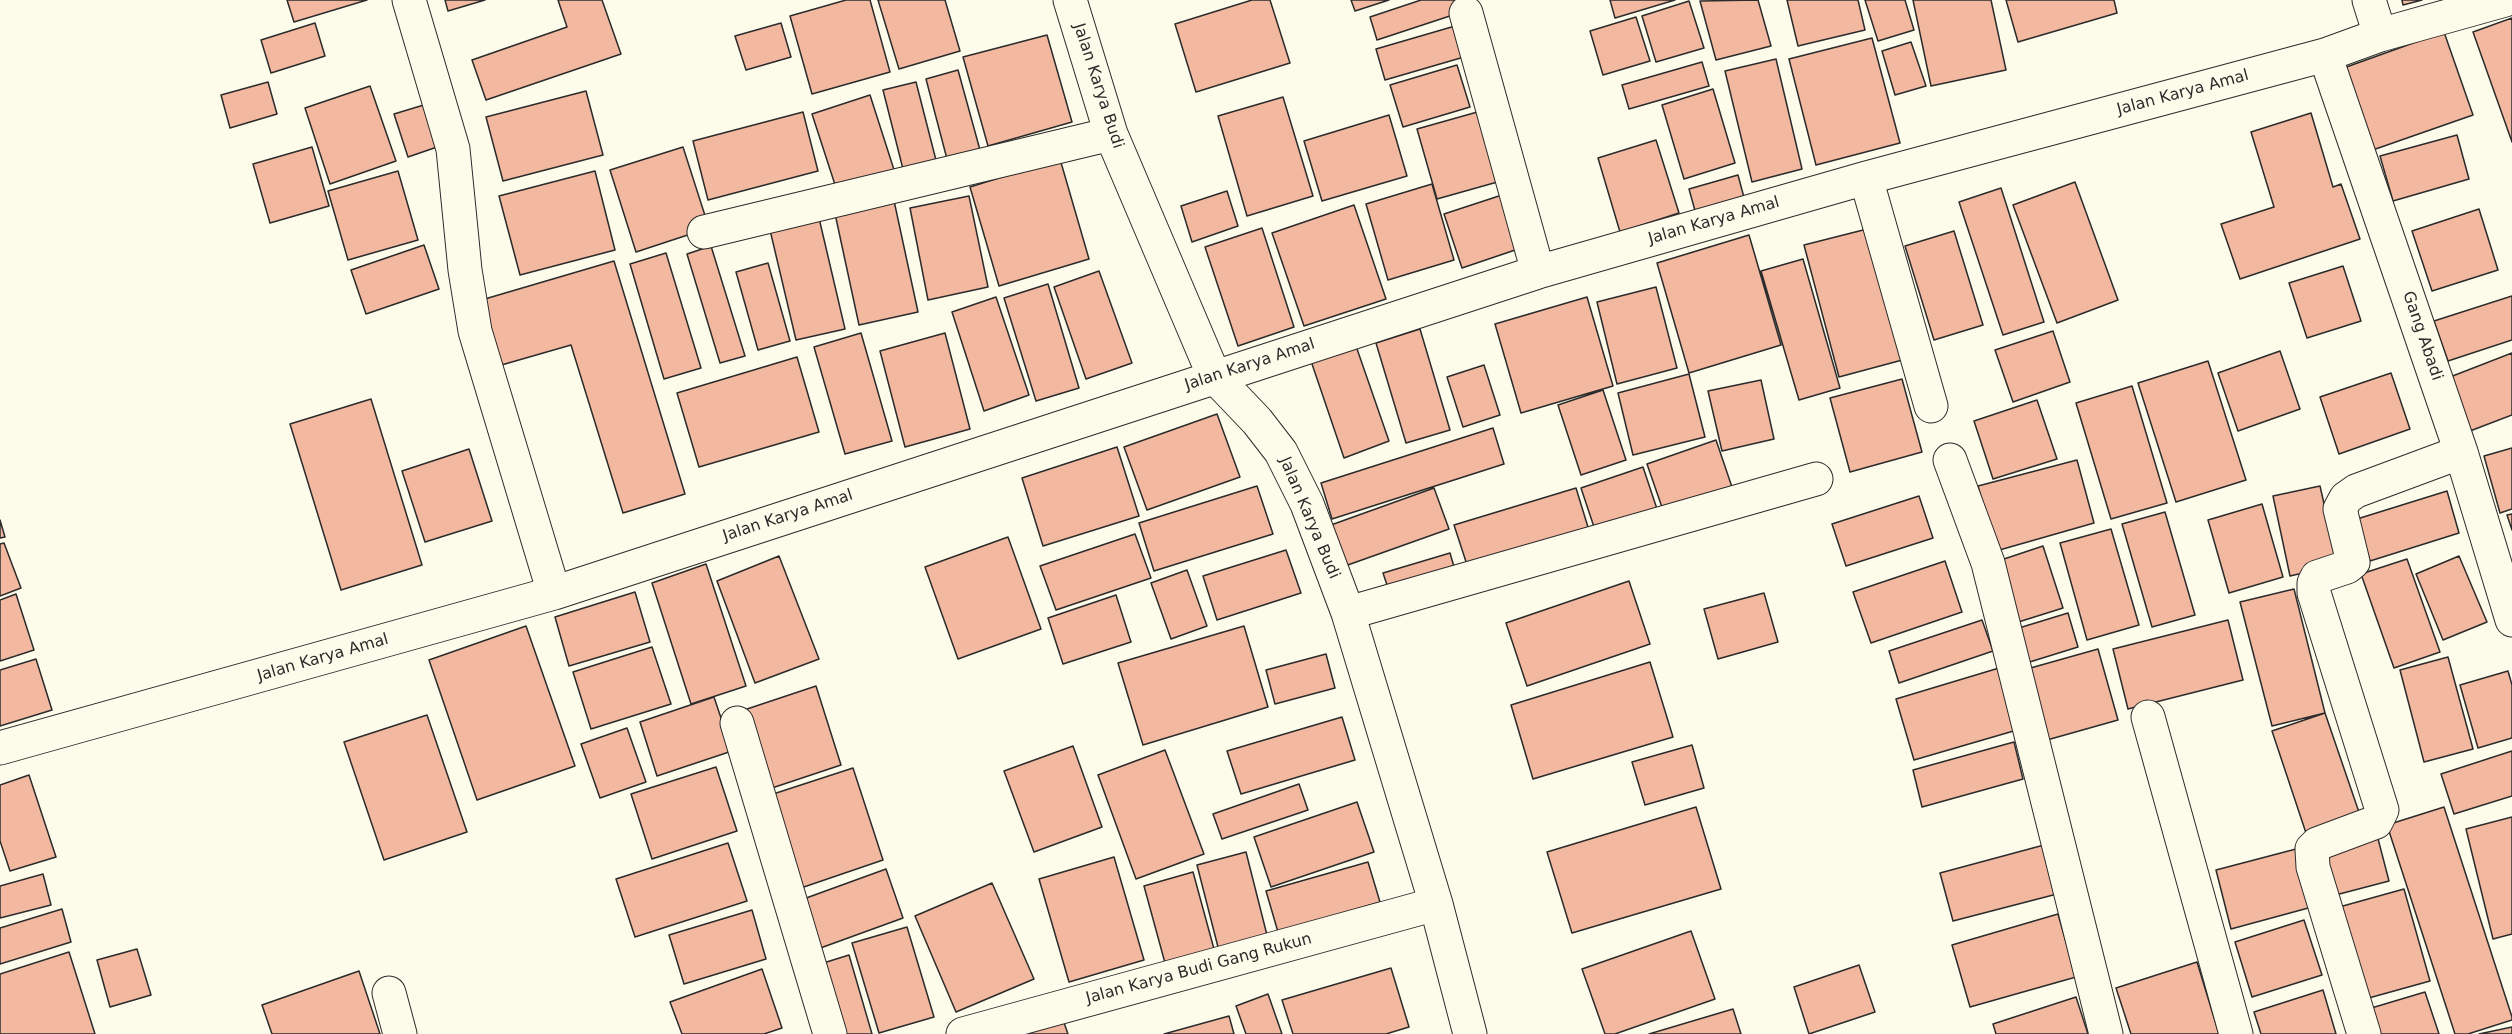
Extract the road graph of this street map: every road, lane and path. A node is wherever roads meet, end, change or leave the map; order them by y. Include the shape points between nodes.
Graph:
1 (410, 0) edge
2 (1070, 0) edge
3 (2369, 0) edge
4 (2505, 0) edge
5 (1466, 13) dead end
6 (2379, 35) junction
7 (2325, 55) junction
8 (1111, 134) junction
9 (1866, 178) junction
10 (704, 232) dead end
11 (1538, 272) junction
12 (1214, 376) junction
13 (1931, 406) dead end
14 (2461, 452) junction
15 (1950, 460) dead end
16 (1816, 479) dead end
17 (554, 594) junction
18 (1348, 613) junction
19 (2512, 620) edge
20 (2148, 717) dead end
21 (737, 723) dead end
22 (0, 748) edge
23 (1436, 904) junction
24 (389, 993) dead end
25 (399, 1034) edge
26 (830, 1034) edge
27 (963, 1034) edge
28 (1470, 1034) edge
29 (2106, 1034) edge
30 (2236, 1034) edge
31 (2364, 1034) edge

1 - 17 street via 453,149 475,331
2 - 8 street, Jalan Karya Budi
3 - 6 street
4 - 6 street, Jalan Karya Amal
5 - 11 street
6 - 7 street, Jalan Karya Amal
7 - 9 street, Jalan Karya Amal
7 - 14 street, Gang Abadi
8 - 10 street
8 - 12 street, Jalan Karya Budi
9 - 11 street, Jalan Karya Amal
9 - 13 street
11 - 12 street, Jalan Karya Amal
12 - 17 street, Jalan Karya Amal
12 - 18 street, Jalan Karya Budi via 1281,452 1306,504
14 - 19 street, Gang Abadi
14 - 31 street via 2346,498 2340,509 2353,562 2317,577 2314,583 2382,810 2376,822 2312,849 2313,867
15 - 29 street via 1988,563
16 - 18 street
17 - 22 street, Jalan Karya Amal
18 - 23 street, Jalan Karya Budi
20 - 30 street
21 - 26 street
23 - 27 street, Jalan Karya Budi Gang Rukun
23 - 28 street, Jalan Karya Budi
24 - 25 street

